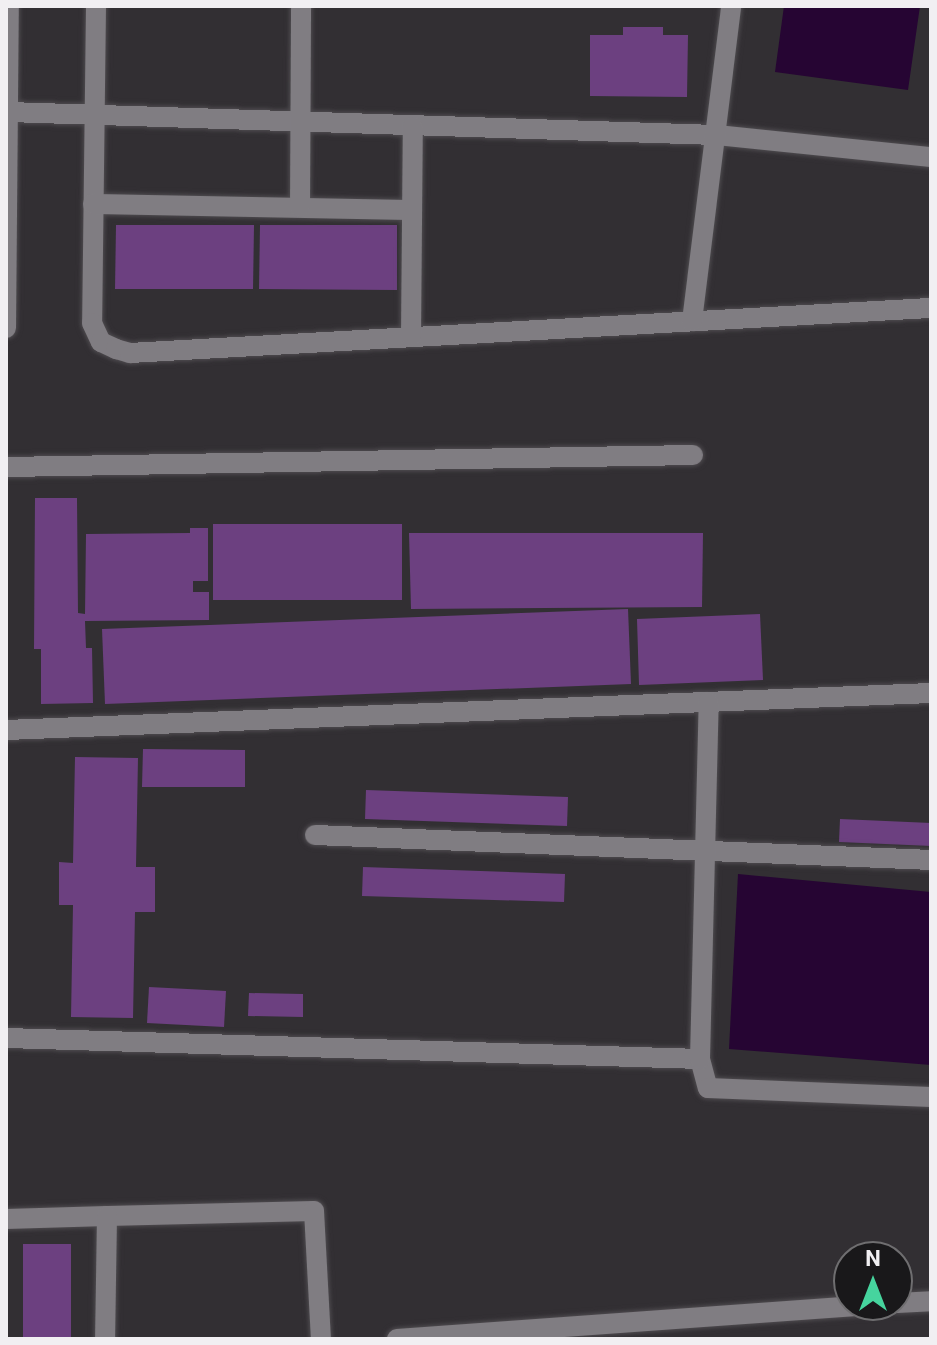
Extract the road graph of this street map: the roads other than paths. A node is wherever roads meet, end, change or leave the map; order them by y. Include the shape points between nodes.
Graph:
1 (9, 6) edge
2 (96, 6) edge
3 (301, 6) edge
4 (731, 6) edge
5 (8, 112) junction
6 (95, 116) junction
7 (304, 124) junction
8 (413, 127) junction
9 (717, 135) junction
10 (931, 157) edge
11 (6, 169) edge
12 (93, 204) junction
13 (300, 207) junction
14 (412, 210) junction
15 (931, 308) edge
16 (692, 321) junction
17 (6, 328) edge
18 (411, 337) junction
19 (693, 455) dead end
20 (6, 467) edge
21 (931, 693) edge
22 (709, 702) junction
23 (6, 730) edge
24 (315, 835) dead end
25 (707, 850) junction
26 (931, 860) edge
27 (6, 1038) edge
28 (700, 1059) junction
29 (931, 1097) edge
30 (107, 1216) junction
31 (6, 1219) edge
32 (833, 1308) edge
33 (463, 1337) edge
34 (105, 1339) edge
35 (321, 1339) edge
36 (397, 1339) edge

1 - 5 street
2 - 6 street
3 - 7 street
4 - 9 street
5 - 6 street
5 - 11 street
6 - 7 street
6 - 12 street
7 - 8 street
7 - 13 street
8 - 9 street
8 - 14 street
9 - 10 street
9 - 16 street
11 - 17 street
12 - 13 street
12 - 18 street via 92,323 101,342 116,349 130,353
13 - 14 street
14 - 18 street
15 - 16 street
16 - 18 street
19 - 20 street
21 - 22 street
22 - 23 street
22 - 25 street
24 - 25 street
25 - 26 street
25 - 28 street
27 - 28 street
28 - 29 street via 708,1088
30 - 31 street
30 - 34 street
30 - 35 street via 314,1211
32 - 33 street
33 - 36 street

